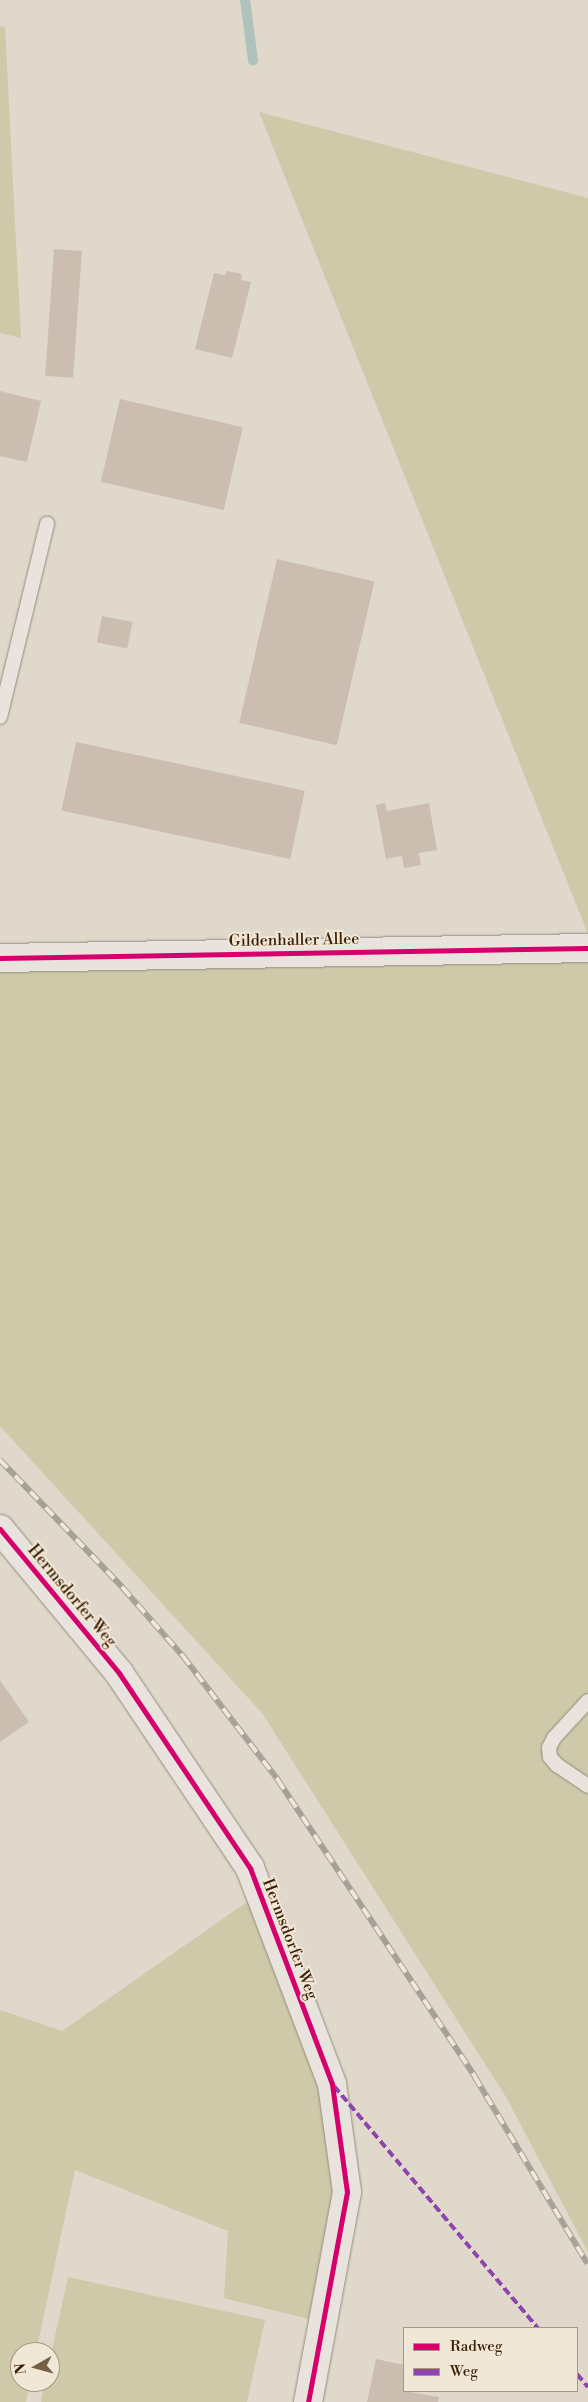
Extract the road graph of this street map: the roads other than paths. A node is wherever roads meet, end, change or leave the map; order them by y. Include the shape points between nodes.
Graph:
1 (48, 524) dead end
2 (0, 717) edge
3 (588, 948) edge
4 (0, 958) edge
5 (0, 1529) edge
6 (588, 1701) edge
7 (588, 1786) edge
8 (308, 2402) edge

1 - 2 lane
3 - 4 street, Gildenhaller Allee
5 - 8 street, Hermsdorfer Weg via 119,1673 250,1868 332,2084 347,2192
6 - 7 lane via 554,1738 549,1748 550,1757 557,1765

